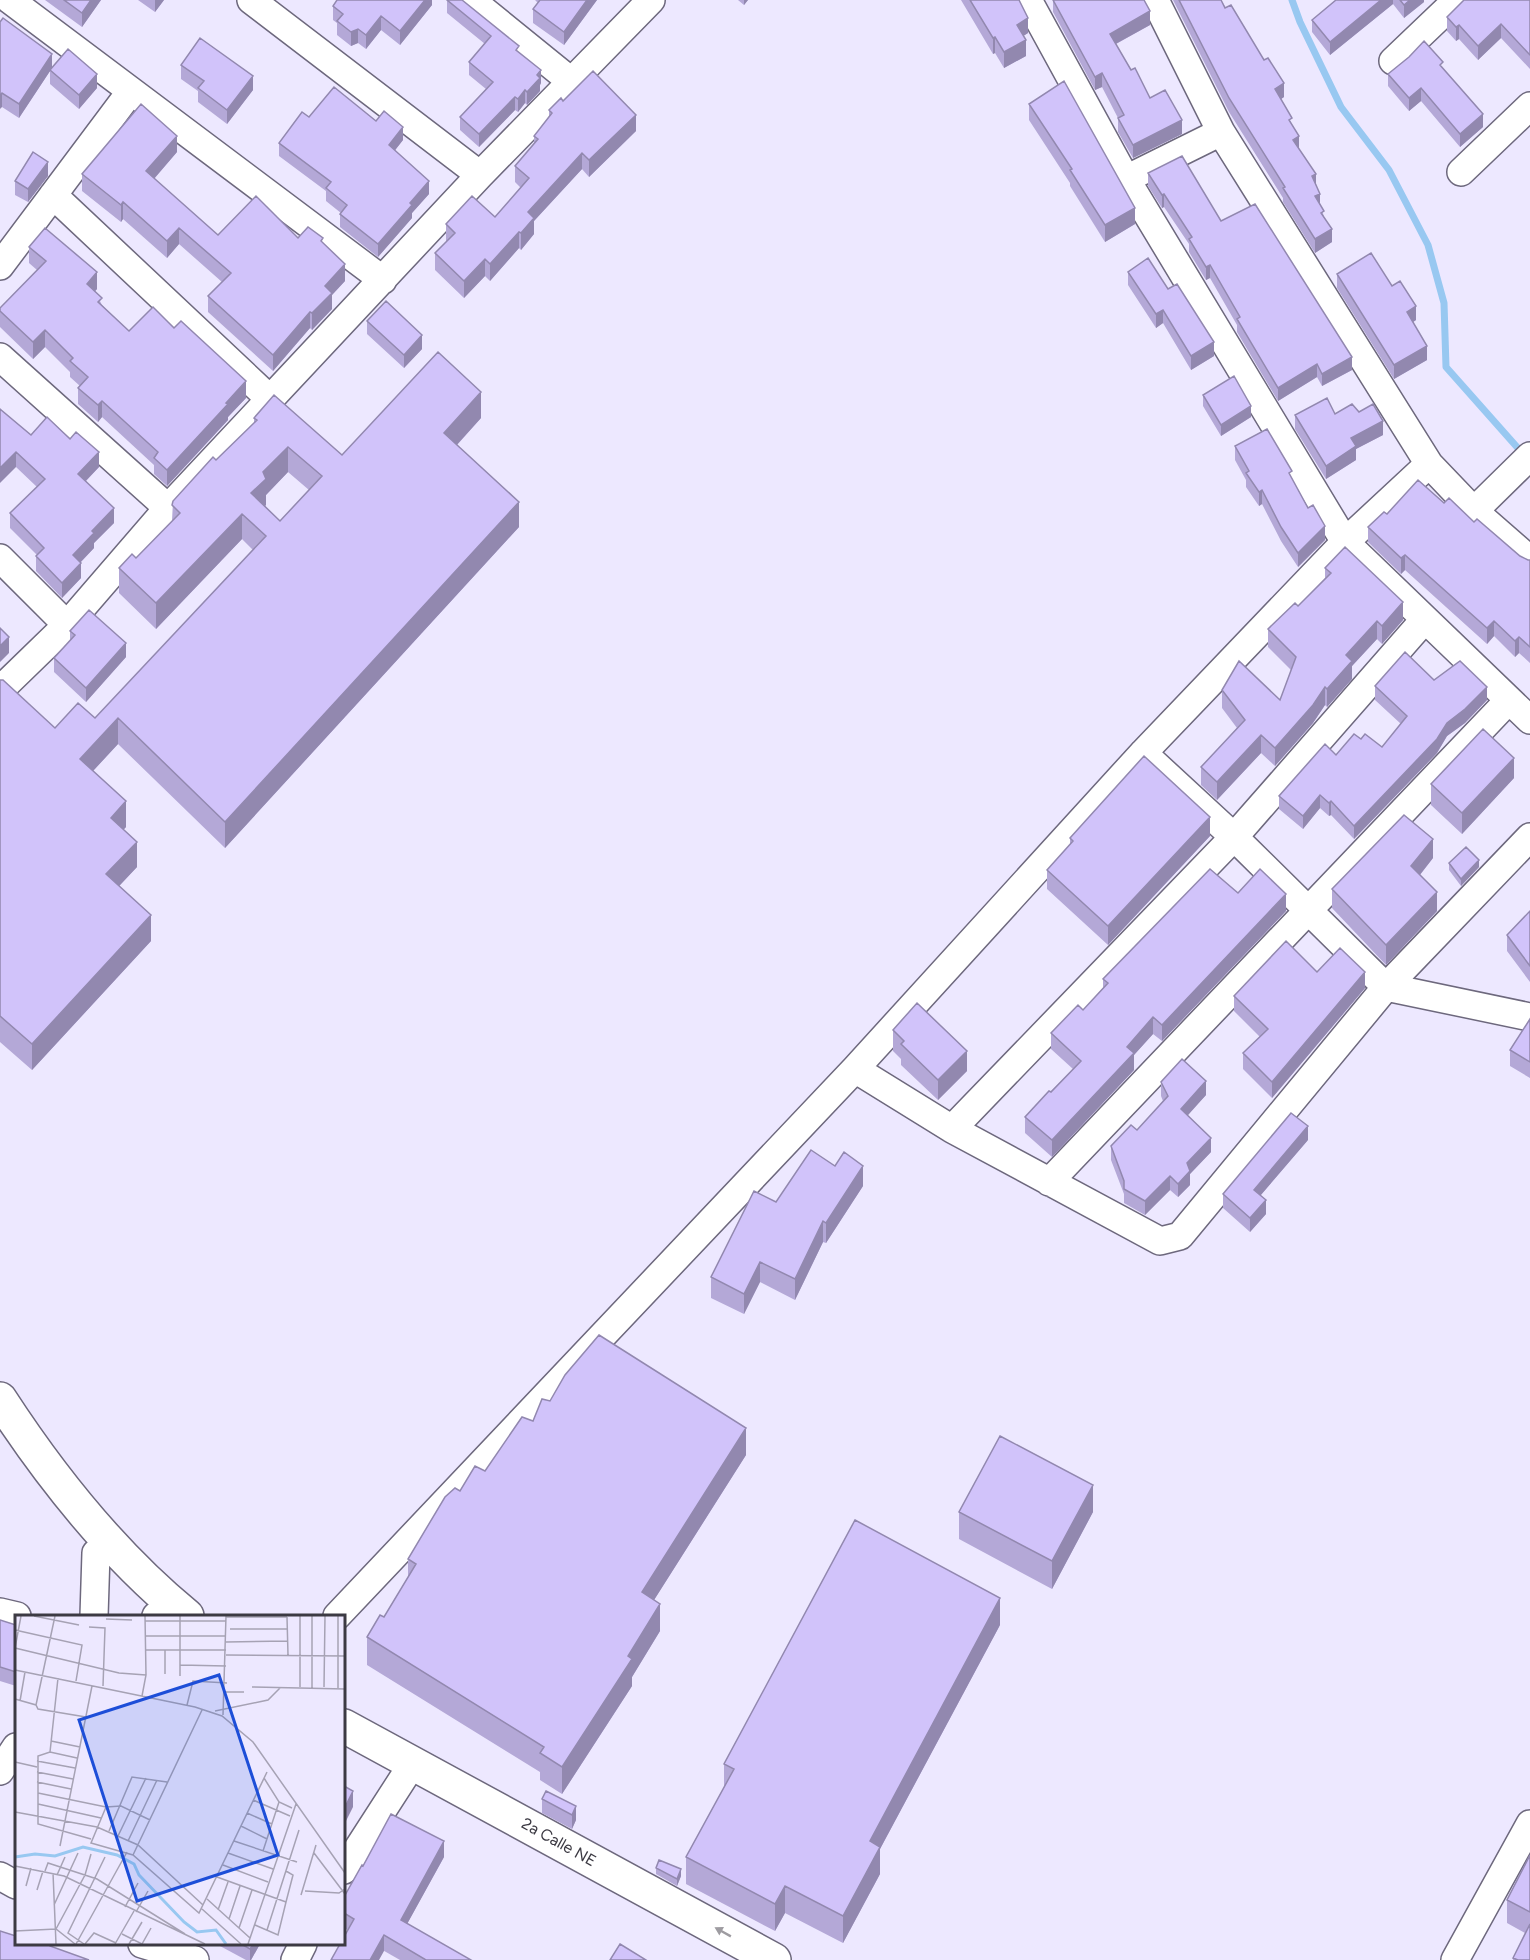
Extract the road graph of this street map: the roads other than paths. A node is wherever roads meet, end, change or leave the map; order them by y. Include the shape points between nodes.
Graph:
1 (10, 0) edge
2 (251, 0) edge
3 (471, 0) edge
4 (651, 0) edge
5 (1029, 0) edge
6 (1155, 0) edge
7 (1457, 0) edge
8 (1393, 61) dead end
9 (572, 82) junction
10 (131, 91) junction
11 (1530, 106) edge
12 (1221, 132) junction
13 (1461, 172) dead end
14 (480, 175) junction
15 (1126, 179) junction
16 (53, 195) junction
17 (0, 266) edge
18 (382, 280) junction
19 (0, 357) edge
20 (271, 400) junction
21 (1429, 464) junction
22 (1522, 464) edge
23 (168, 508) junction
24 (1473, 511) junction
25 (1345, 542) junction
26 (0, 558) edge
27 (1530, 560) edge
28 (1425, 620) junction
29 (67, 625) junction
30 (0, 690) edge
31 (1509, 700) junction
32 (1530, 720) edge
33 (1143, 753) junction
34 (1234, 837) junction
35 (1530, 837) edge
36 (1307, 911) junction
37 (1386, 987) junction
38 (1530, 1017) edge
39 (855, 1069) junction
40 (952, 1129) junction
41 (1049, 1182) junction
42 (0, 1399) edge
43 (0, 1431) edge
44 (96, 1553) junction
45 (0, 1612) edge
46 (94, 1615) edge
47 (165, 1615) edge
48 (165, 1615) edge
49 (339, 1615) edge
50 (15, 1616) edge
51 (345, 1727) edge
52 (345, 1744) edge
53 (15, 1748) edge
54 (0, 1770) edge
55 (408, 1770) junction
56 (1530, 1824) edge
57 (345, 1868) edge
58 (0, 1876) edge
59 (15, 1884) edge
60 (145, 1945) edge
61 (302, 1945) edge
62 (195, 1960) edge
63 (295, 1960) edge
64 (729, 1960) edge
65 (774, 1960) edge
66 (1455, 1960) edge

1 - 10 street
2 - 14 street
3 - 9 street
4 - 9 street
5 - 15 street
6 - 12 street
7 - 8 street
9 - 14 street
10 - 16 street
10 - 18 street
11 - 13 street
12 - 15 street
12 - 21 street
14 - 18 street
15 - 25 street
16 - 17 street
16 - 20 street
18 - 20 street
19 - 23 street
20 - 23 street
21 - 24 street
21 - 25 street
22 - 24 street
23 - 29 street
24 - 27 street
25 - 28 street
25 - 33 street
26 - 29 street
28 - 31 street
28 - 34 street
29 - 30 street
31 - 32 street
31 - 36 street
33 - 34 street
33 - 39 street
34 - 36 street
34 - 40 street
35 - 37 street
36 - 37 street
36 - 41 street
37 - 38 street
37 - 41 street via 1180,1236 1160,1241
39 - 40 street
39 - 49 street
40 - 41 street
42 - 47 main road via 31,1446
43 - 44 main road
44 - 46 street
44 - 48 main road
45 - 50 street
51 - 55 main road, 2a Calle NE
52 - 55 main road, 2a Calle NE
53 - 54 street
55 - 57 street
55 - 64 main road, 2a Calle NE
65 -> 55 main road, 2a Calle NE
56 - 66 street
58 - 59 street
60 - 62 street
61 - 63 street

